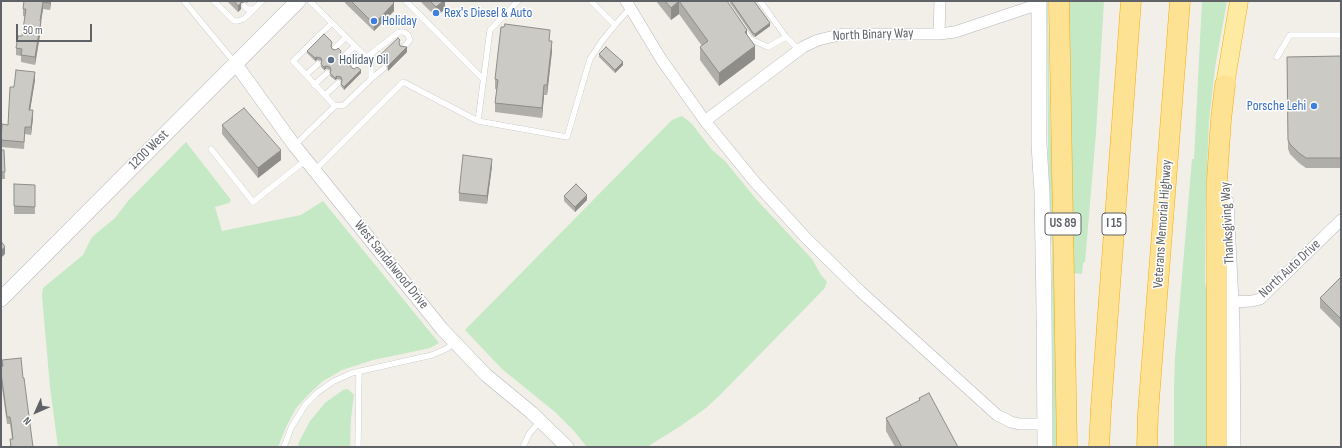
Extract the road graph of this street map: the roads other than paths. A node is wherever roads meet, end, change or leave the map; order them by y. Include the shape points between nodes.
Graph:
1 (184, 1) edge
2 (214, 1) edge
3 (262, 1) edge
4 (298, 1) edge
5 (310, 1) edge
6 (406, 1) edge
7 (518, 1) edge
8 (591, 1) edge
9 (760, 1) edge
10 (940, 1) edge
11 (1059, 1) edge
12 (1131, 1) edge
13 (1180, 1) edge
14 (1239, 1) edge
15 (1039, 2) edge
16 (628, 4) edge
17 (244, 6) dead end
18 (254, 9) junction
19 (332, 23) junction
20 (615, 25) junction
21 (741, 26) edge
22 (939, 34) junction
23 (1341, 35) edge
24 (346, 37) junction
25 (786, 37) junction
26 (355, 46) junction
27 (335, 48) edge
28 (404, 48) edge
29 (800, 50) junction
30 (344, 56) edge
31 (366, 57) junction
32 (1277, 57) dead end
33 (235, 63) junction
34 (318, 64) dead end
35 (354, 67) edge
36 (384, 68) dead end
37 (327, 73) dead end
38 (306, 76) junction
39 (371, 79) junction
40 (483, 79) junction
41 (338, 83) dead end
42 (314, 85) junction
43 (1225, 85) junction
44 (325, 96) junction
45 (335, 106) junction
46 (478, 121) junction
47 (705, 121) junction
48 (294, 145) junction
49 (211, 149) dead end
50 (311, 165) junction
51 (1341, 220) edge
52 (1, 299) edge
53 (1232, 302) junction
54 (454, 343) junction
55 (359, 371) junction
56 (1148, 413) junction
57 (540, 420) junction
58 (1045, 424) junction
59 (284, 447) edge
60 (358, 447) edge
61 (523, 447) edge
62 (567, 447) edge
63 (1044, 447) edge
64 (1067, 447) edge
65 (1099, 447) edge
66 (1147, 447) edge
67 (1153, 447) edge
68 (1217, 447) edge
69 (1233, 447) edge

1 - 33 lane
2 - 18 lane via 234,21 244,19
3 - 18 lane
4 - 33 main road, 1200 West
5 - 19 lane
6 - 40 lane
7 - 40 lane via 490,30
8 - 20 lane
9 - 25 lane
10 - 22 street
11 - 64 highway, US 89
12 - 65 highway, I 15
13 - 56 highway, Veterans Memorial Highway
14 - 43 highway, Thanksgiving Way
15 - 22 street, North Binary Way via 966,29
15 - 58 main road via 1039,144
16 - 20 lane
16 - 47 street via 661,59
17 - 18 lane via 247,9
19 - 24 lane
19 - 38 lane via 293,61
20 - 46 lane via 590,59 568,136
21 - 25 lane via 750,38 768,47
22 - 29 street, North Binary Way via 835,35 818,40
23 - 32 lane via 1290,35
24 - 26 lane
24 - 27 lane
25 - 29 lane
26 - 30 lane
26 - 31 lane
28 - 31 lane via 410,40 404,32 399,32
29 - 47 street, North Binary Way
31 - 35 lane
31 - 39 lane via 371,64
33 - 48 street, West Sandalwood Drive
33 - 52 main road, 1200 West
34 - 38 lane
36 - 39 lane
37 - 42 lane
38 - 42 lane
39 - 45 lane via 344,105
40 - 46 lane
41 - 44 lane
42 - 44 lane
43 - 53 main road, Thanksgiving Way via 1225,183
43 - 68 highway via 1217,180
44 - 45 lane
45 - 48 lane
46 - 50 lane via 403,82
47 - 58 street via 754,181 811,243 991,410 1011,422
48 - 50 street, West Sandalwood Drive
49 - 50 lane via 253,202
50 - 54 street, West Sandalwood Drive
51 - 53 street, North Auto Drive via 1260,298
53 - 69 main road, Thanksgiving Way
54 - 55 lane via 432,355
54 - 57 street, West Sandalwood Drive via 486,375
55 - 59 lane via 334,381 311,398 297,416
55 - 60 lane
56 - 66 highway, Veterans Memorial Highway
56 - 67 highway
57 - 61 lane
57 - 62 street, West Sandalwood Drive
58 - 63 main road

